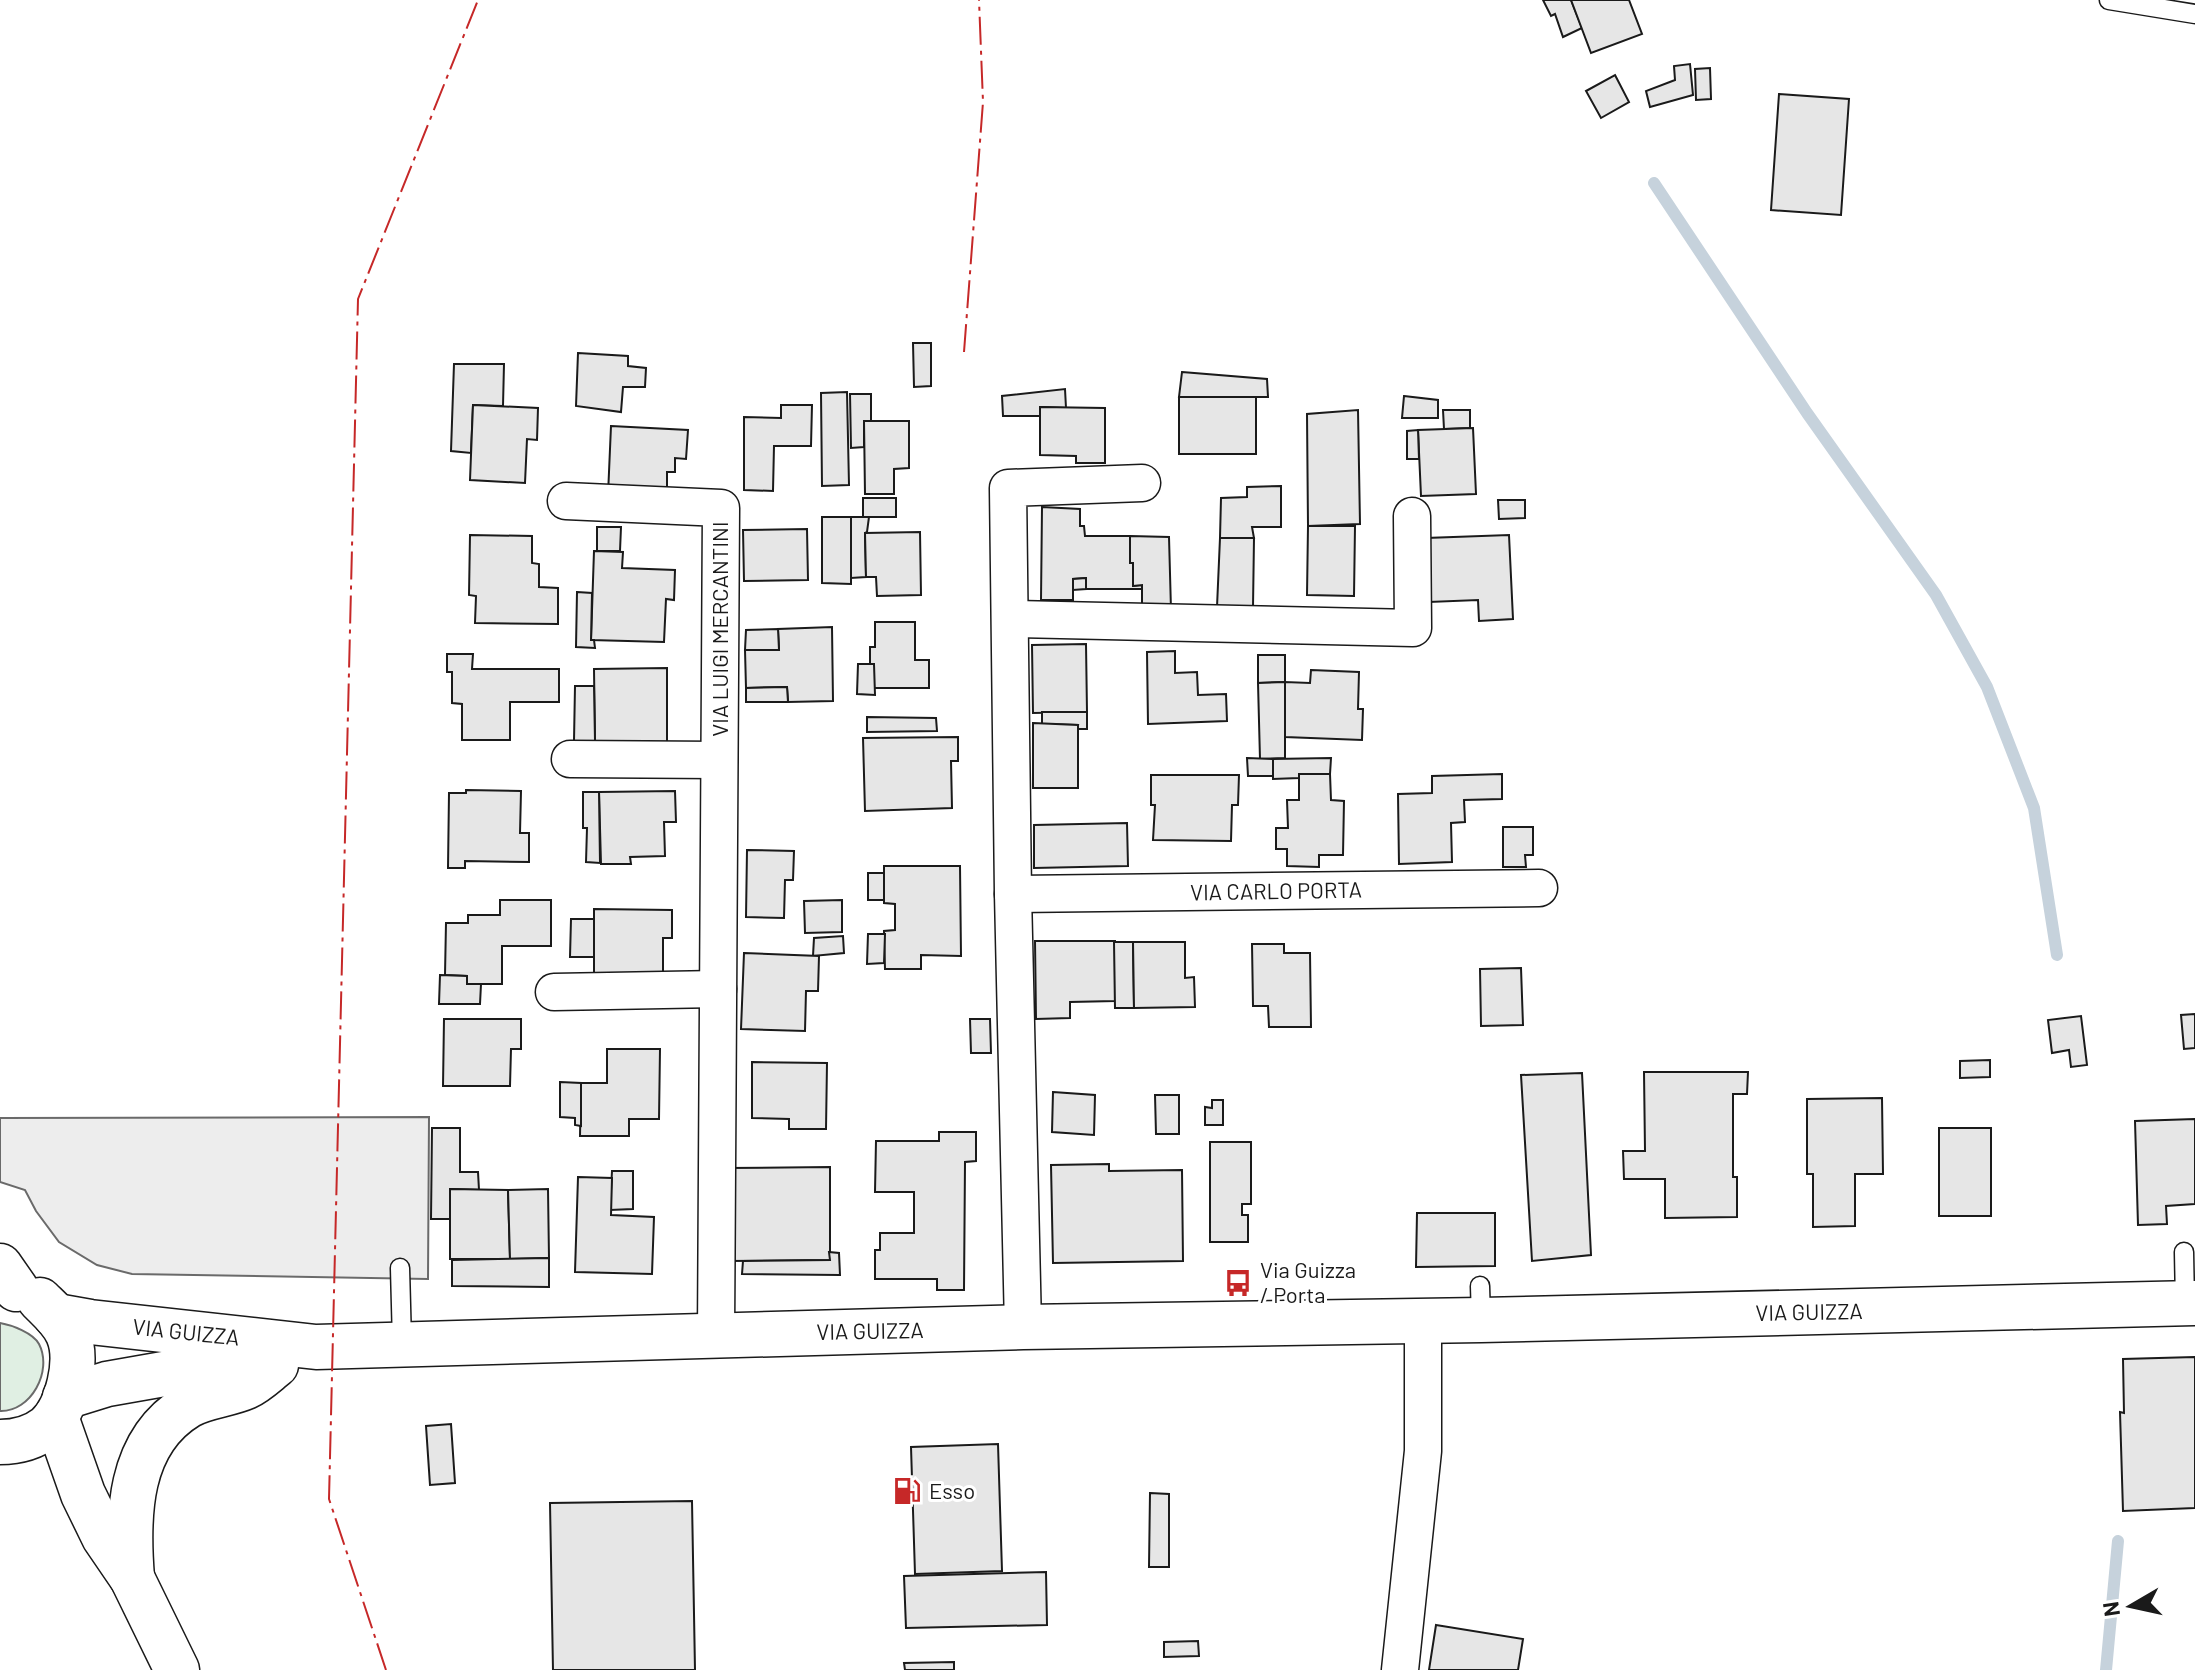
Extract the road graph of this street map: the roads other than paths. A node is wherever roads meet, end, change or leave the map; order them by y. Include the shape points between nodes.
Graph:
1 (2109, 0) edge
2 (2195, 14) edge
3 (1142, 483) dead end
4 (566, 501) dead end
5 (1412, 516) dead end
6 (1011, 619) junction
7 (570, 759) dead end
8 (719, 760) junction
9 (1539, 888) dead end
10 (1013, 894) junction
11 (718, 989) junction
12 (554, 992) dead end
13 (2184, 1252) dead end
14 (400, 1268) dead end
15 (5, 1282) edge
16 (2190, 1303) edge
17 (56, 1316) junction
18 (1423, 1320) junction
19 (1023, 1327) junction
20 (716, 1335) junction
21 (402, 1343) junction
22 (316, 1347) junction
23 (276, 1365) junction
24 (61, 1407) junction
25 (0, 1442) edge
26 (132, 1578) junction
27 (177, 1670) edge
28 (1400, 1670) edge

1 - 2 lane
3 - 6 street via 1008,488
4 - 8 street, VIA LUIGI MERCANTINI via 721,508
5 - 6 street via 1413,628
6 - 10 street
7 - 8 street, VIA LUIGI MERCANTINI
8 - 11 street, VIA LUIGI MERCANTINI
9 - 10 street, VIA CARLO PORTA
10 - 19 street
11 - 12 street
11 - 20 street, VIA LUIGI MERCANTINI
13 - 16 lane
14 - 21 lane
15 - 17 main road, VIA GUIZZA via 39,1299
16 - 18 main road, VIA GUIZZA via 1481,1303
17 - 22 main road, VIA GUIZZA
17 - 24 main road, VIA GUIZZA via 73,1351
18 - 19 main road, VIA GUIZZA
18 - 28 street via 1423,1451
19 - 20 main road, VIA GUIZZA
20 - 21 main road, VIA GUIZZA
21 - 22 main road, VIA GUIZZA
22 - 23 main road, VIA GUIZZA
23 - 24 main road, VIA GUIZZA via 215,1365 107,1384
23 - 26 main road via 249,1386 190,1405 150,1441 130,1508
24 - 25 main road, VIA GUIZZA via 47,1427 29,1438
24 - 26 main road via 66,1449 90,1509
26 - 27 main road

